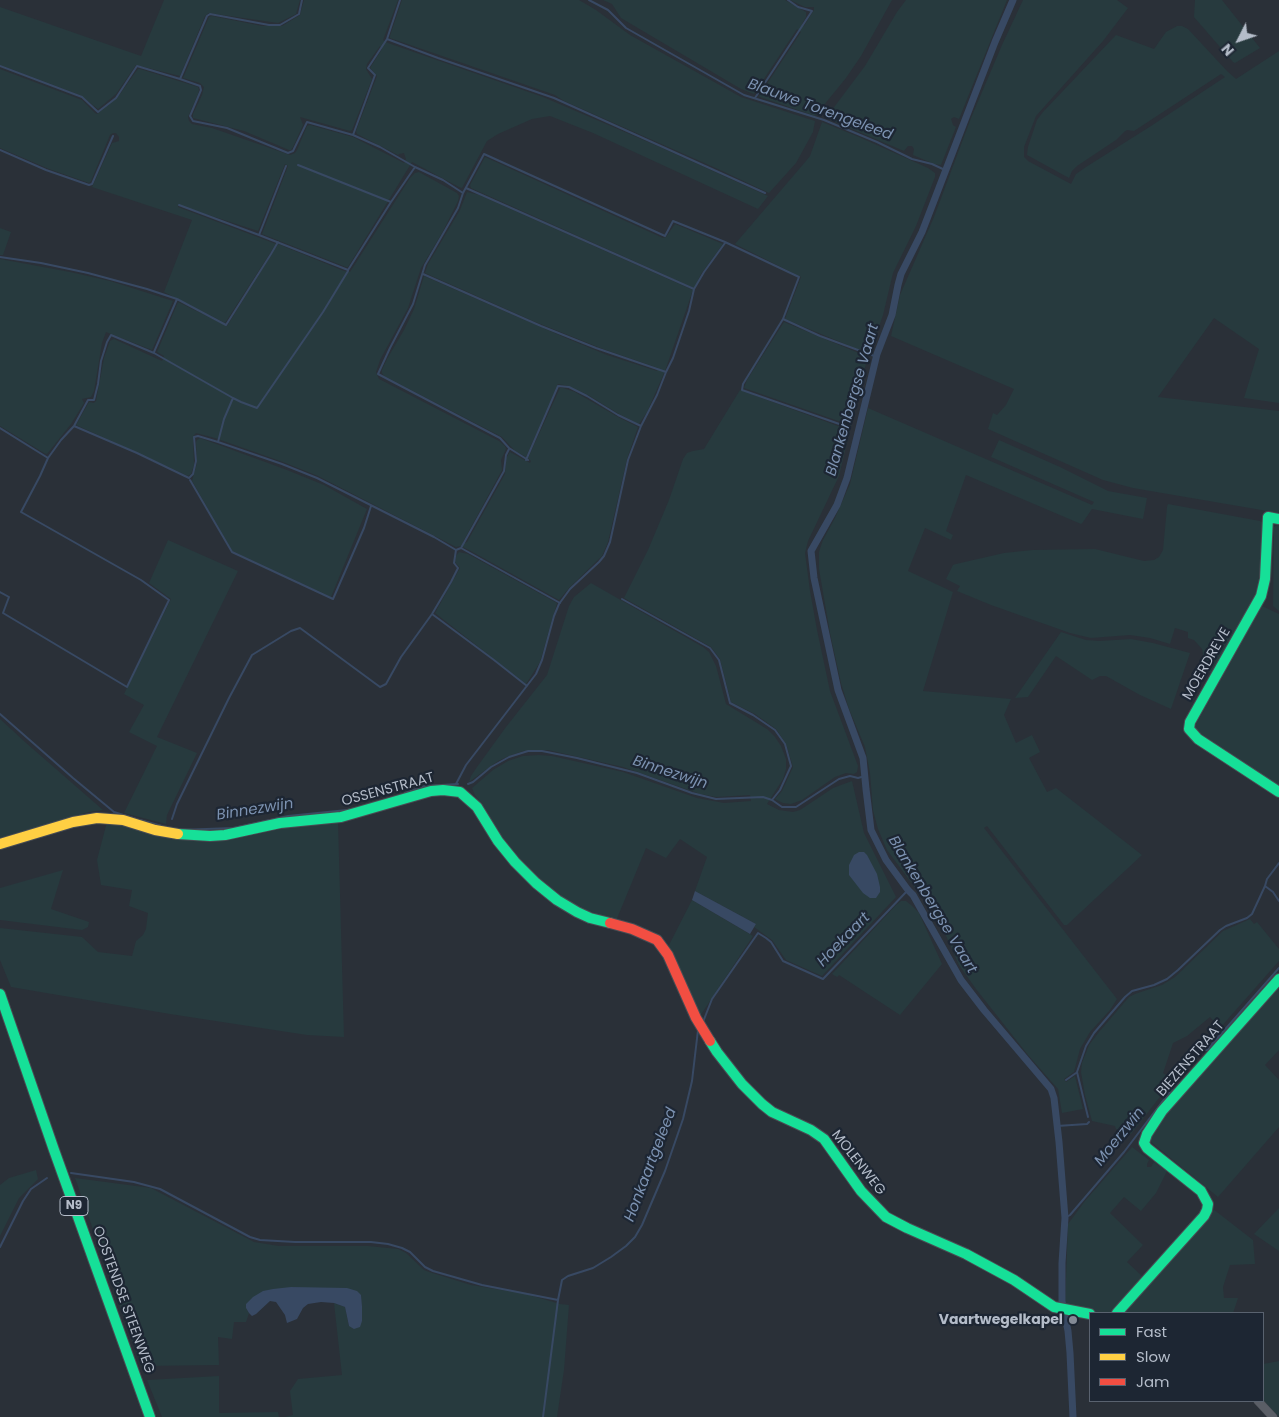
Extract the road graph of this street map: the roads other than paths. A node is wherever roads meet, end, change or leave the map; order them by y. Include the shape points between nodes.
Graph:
1 (1279, 519) edge
2 (460, 792) joint
3 (1279, 792) edge
4 (0, 844) edge
5 (1279, 979) edge
6 (0, 994) edge
7 (1118, 1312) edge
8 (1089, 1314) edge
9 (1259, 1402) edge
10 (150, 1417) edge
11 (1273, 1417) edge

1 - 3 street, MOERDREVE via 1268,517 1261,596 1189,728 1198,739
2 - 4 street, OSSENSTRAAT via 431,791 341,817 280,823 225,835 181,835 123,820 97,818
2 - 8 street, MOLENWEG via 477,807 523,871 557,900 590,918 632,929 657,940 668,954 696,1018 742,1084 772,1112 811,1130 824,1140 861,1191 886,1217 966,1254 1031,1290 1049,1304
5 - 7 street, BIEZENSTRAAT via 1162,1112 1147,1134 1144,1143 1147,1148 1200,1191 1208,1204 1204,1216
6 - 10 street, OOSTENDSE STEENWEG / N9
9 - 11 street

